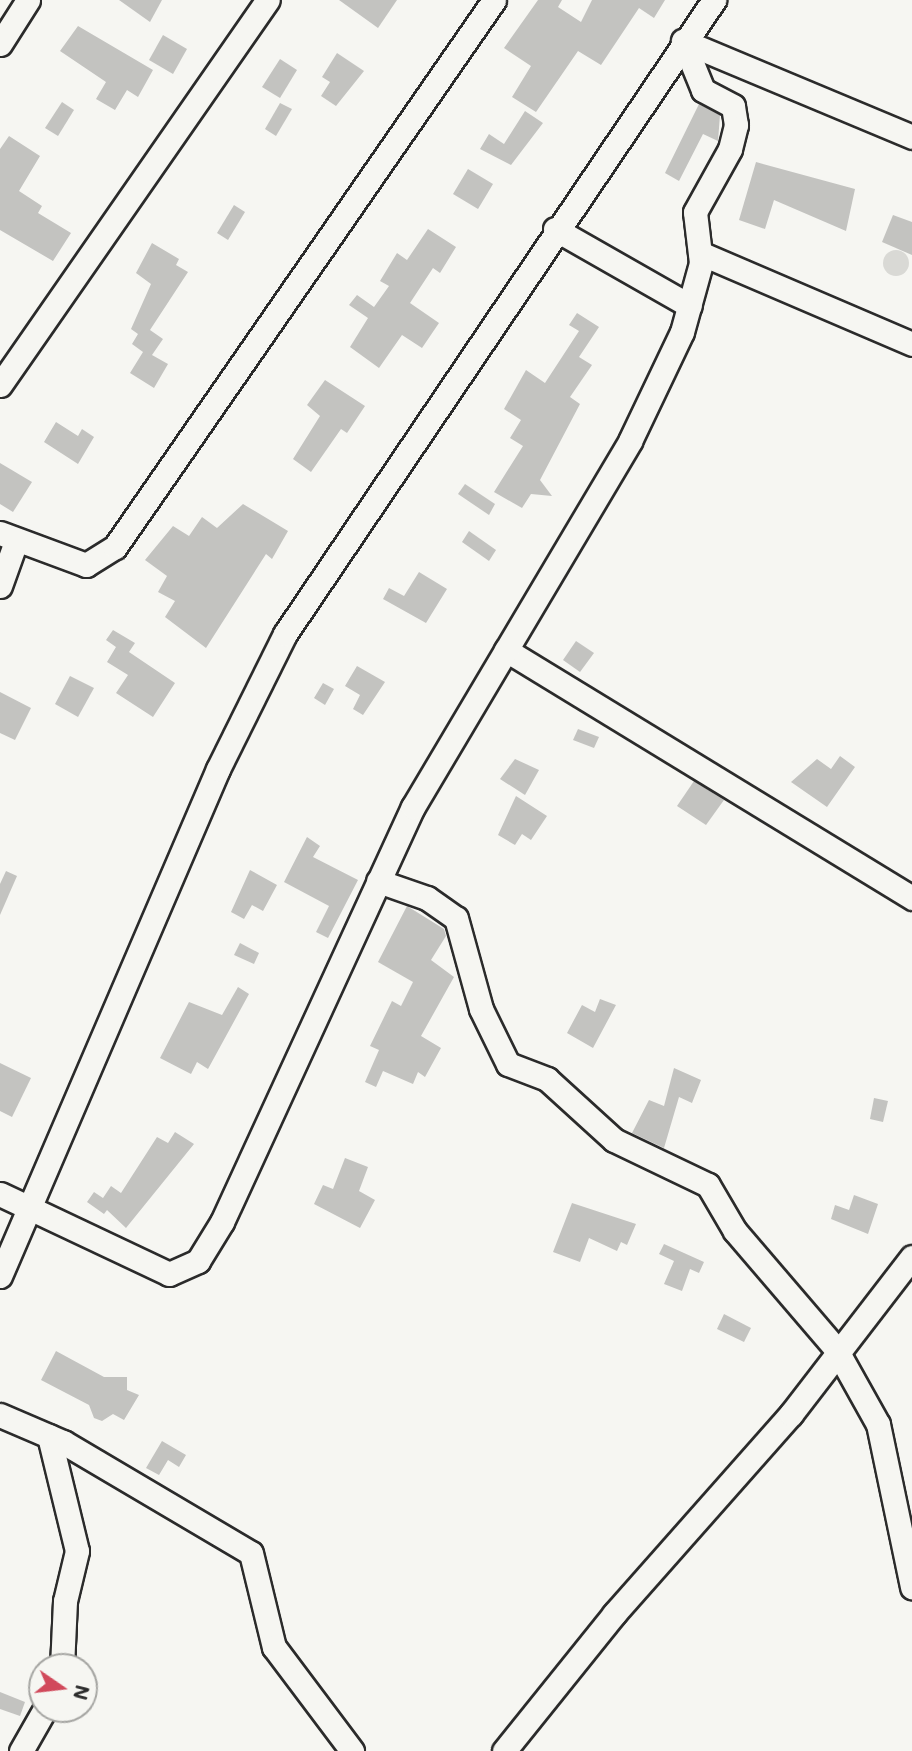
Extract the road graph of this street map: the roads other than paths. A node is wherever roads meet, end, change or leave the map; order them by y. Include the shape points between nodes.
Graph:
1 (28, 0) edge
2 (268, 0) edge
3 (494, 0) edge
4 (714, 0) edge
5 (683, 41) junction
6 (0, 44) edge
7 (912, 137) edge
8 (555, 229) junction
9 (700, 253) junction
10 (690, 306) junction
11 (912, 344) edge
12 (0, 385) edge
13 (8, 537) edge
14 (0, 586) edge
15 (506, 650) junction
16 (378, 881) junction
17 (912, 898) edge
18 (0, 1194) edge
19 (24, 1209) junction
20 (912, 1257) edge
21 (0, 1276) edge
22 (836, 1349) junction
23 (0, 1415) edge
24 (49, 1436) junction
25 (912, 1587) edge
26 (63, 1653) edge
27 (37, 1723) edge
28 (20, 1751) edge
29 (352, 1751) edge
30 (504, 1751) edge

1 - 6 street
2 - 12 street
3 - 13 street via 115,547 86,565
4 - 5 street
5 - 7 street
5 - 8 street
5 - 9 street via 703,90 733,106 736,125 730,149 695,212
8 - 10 street
8 - 19 street via 285,635 218,769
9 - 10 street
9 - 11 street
10 - 15 street via 630,441
13 - 14 street
15 - 16 street via 413,807
15 - 17 street
16 - 19 street via 222,1222 198,1261 169,1274
16 - 22 street via 427,898 456,918 481,1009 508,1064 547,1079 614,1140 708,1185 734,1231
18 - 19 street
19 - 21 street
20 - 22 street
22 - 25 street via 878,1424
22 - 30 street via 791,1414 614,1614
23 - 24 street
24 - 26 street via 77,1551 65,1601
24 - 29 street via 251,1553 274,1647
27 - 28 street

